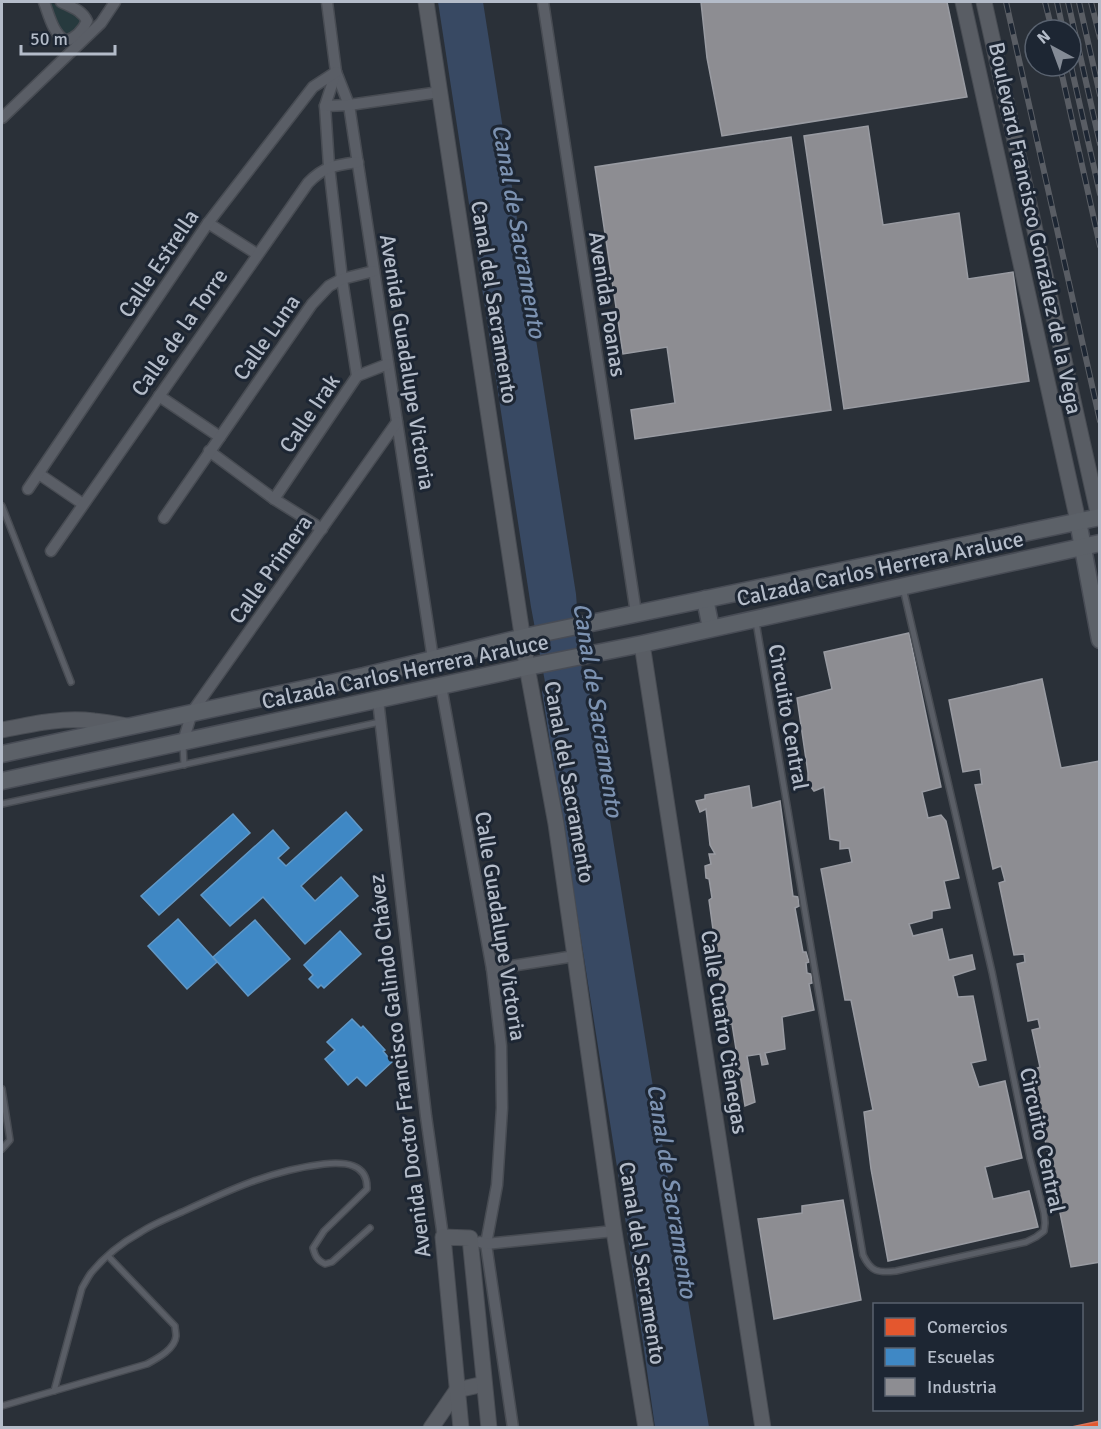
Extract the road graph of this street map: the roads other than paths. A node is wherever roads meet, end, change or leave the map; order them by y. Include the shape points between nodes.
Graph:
1 (44, 2) edge
2 (61, 2) edge
3 (115, 2) edge
4 (327, 2) edge
5 (426, 2) edge
6 (543, 2) edge
7 (963, 2) edge
8 (984, 2) edge
9 (336, 72) junction
10 (440, 92) junction
11 (349, 105) junction
12 (326, 106) junction
13 (3, 112) edge
14 (358, 162) junction
15 (329, 166) junction
16 (208, 223) junction
17 (1038, 246) junction
18 (1018, 252) junction
19 (257, 254) junction
20 (374, 271) junction
21 (342, 279) junction
22 (388, 364) junction
23 (357, 376) junction
24 (159, 396) junction
25 (397, 422) junction
26 (220, 436) junction
27 (209, 452) junction
28 (39, 474) junction
29 (28, 489) dead end
30 (274, 499) junction
31 (84, 504) junction
32 (2, 506) edge
33 (164, 518) dead end
34 (1099, 518) edge
35 (1078, 521) junction
36 (322, 529) junction
37 (1091, 545) edge
38 (51, 551) dead end
39 (903, 586) junction
40 (705, 599) junction
41 (636, 613) junction
42 (755, 618) junction
43 (711, 628) junction
44 (526, 637) junction
45 (1100, 640) edge
46 (642, 644) junction
47 (433, 659) junction
48 (530, 666) junction
49 (71, 682) dead end
50 (441, 686) junction
51 (378, 700) junction
52 (192, 712) junction
53 (380, 722) junction
54 (129, 727) junction
55 (2, 730) edge
56 (183, 742) junction
57 (2, 754) edge
58 (184, 765) junction
59 (2, 781) edge
60 (2, 804) edge
61 (575, 956) junction
62 (492, 969) junction
63 (2, 1089) edge
64 (2, 1149) edge
65 (370, 1228) dead end
66 (614, 1231) junction
67 (443, 1237) junction
68 (470, 1238) junction
69 (486, 1244) junction
70 (108, 1256) junction
71 (484, 1384) junction
72 (457, 1390) junction
73 (54, 1391) junction
74 (2, 1406) edge
75 (431, 1428) edge
76 (461, 1428) edge
77 (489, 1428) edge
78 (513, 1428) edge
79 (646, 1428) edge
80 (763, 1428) edge

1 - 2 street via 56,33 66,40 72,39 87,21 82,13
3 - 13 street via 101,23
4 - 9 street, Avenida Guadalupe Victoria
5 - 10 street, Canal del Sacramento
6 - 41 street, Avenida Poanas
7 - 18 street, Boulevard Francisco González de la Vega
8 - 17 street, Boulevard Francisco González de la Vega
9 - 11 street, Avenida Guadalupe Victoria
9 - 12 street, Avenida Guadalupe Victoria
9 - 16 street, Calle Estrella via 313,87
10 - 11 street
10 - 44 street, Canal del Sacramento
11 - 12 street
11 - 14 street, Avenida Guadalupe Victoria
12 - 15 street, Avenida Guadalupe Victoria
14 - 15 street
14 - 20 street, Avenida Guadalupe Victoria
15 - 19 street, Calle de la Torre via 308,183
15 - 21 street, Avenida Guadalupe Victoria
16 - 19 street
16 - 28 street, Calle Estrella
17 - 18 street
17 - 34 street, Boulevard Francisco González de la Vega
18 - 35 street, Boulevard Francisco González de la Vega
19 - 24 street, Calle de la Torre
20 - 21 street, Calle Luna
20 - 22 street, Avenida Guadalupe Victoria
21 - 23 street, Avenida Guadalupe Victoria
21 - 26 street, Calle Luna via 312,304
22 - 23 street, Calle Irak
22 - 25 street, Avenida Guadalupe Victoria
23 - 30 street, Calle Irak
24 - 26 street
24 - 31 street, Calle de la Torre
25 - 36 street, Calle Primera
25 - 47 street, Avenida Guadalupe Victoria
26 - 27 street, Calle Luna
27 - 30 street
27 - 33 street, Calle Luna
28 - 29 street, Calle Estrella
28 - 31 street
30 - 36 street
31 - 38 street, Calle de la Torre
32 - 49 lane
34 - 35 main road, Calzada Carlos Herrera Araluce
35 - 37 main road, Boulevard Francisco González de la Vega
35 - 40 main road, Calzada Carlos Herrera Araluce
36 - 52 street, Calle Primera
37 - 39 main road, Calzada Carlos Herrera Araluce
37 - 45 main road, Boulevard Francisco González de la Vega
39 - 42 main road, Calzada Carlos Herrera Araluce
39 - 42 lane, Circuito Central via 1046,1223 1044,1231 1026,1242 952,1259 881,1273 873,1270 863,1256
40 - 41 main road, Calzada Carlos Herrera Araluce
40 - 43 main road
41 - 44 main road, Calzada Carlos Herrera Araluce
42 - 43 main road, Calzada Carlos Herrera Araluce
43 - 46 main road, Calzada Carlos Herrera Araluce
44 - 47 main road, Calzada Carlos Herrera Araluce
44 - 48 street, Canal del Sacramento
46 - 48 main road, Calzada Carlos Herrera Araluce
46 - 80 street, Calle Cuatro Ciénegas
47 - 52 main road, Calzada Carlos Herrera Araluce
48 - 50 main road, Calzada Carlos Herrera Araluce
48 - 61 street, Canal del Sacramento
50 - 51 main road, Calzada Carlos Herrera Araluce
50 - 62 street, Calle Guadalupe Victoria
51 - 53 street, Avenida Doctor Francisco Galindo Chávez
51 - 56 main road, Calzada Carlos Herrera Araluce
52 - 54 main road, Calzada Carlos Herrera Araluce
52 - 56 street, Calle Primera
53 - 58 lane
53 - 67 street, Avenida Doctor Francisco Galindo Chávez
54 - 55 street via 71,720
54 - 57 main road, Calzada Carlos Herrera Araluce
56 - 58 lane
56 - 59 main road, Calzada Carlos Herrera Araluce
58 - 60 lane
61 - 62 street
61 - 66 street, Canal del Sacramento
62 - 69 street, Calle Guadalupe Victoria via 501,1046 502,1108 497,1185
63 - 64 lane via 10,1140
65 - 70 lane via 332,1262 325,1264 315,1255 313,1248 324,1231 367,1190 368,1183 356,1166 344,1162 283,1171 222,1194 141,1231
66 - 69 street
66 - 79 street, Canal del Sacramento
67 - 68 street
67 - 72 street, Avenida Doctor Francisco Galindo Chávez
68 - 69 street
68 - 71 street
69 - 78 street
70 - 73 lane via 82,1288
70 - 73 lane via 175,1326 173,1344 147,1364
71 - 72 street
71 - 77 street
72 - 75 street
72 - 76 street, Avenida Doctor Francisco Galindo Chávez
73 - 74 lane

